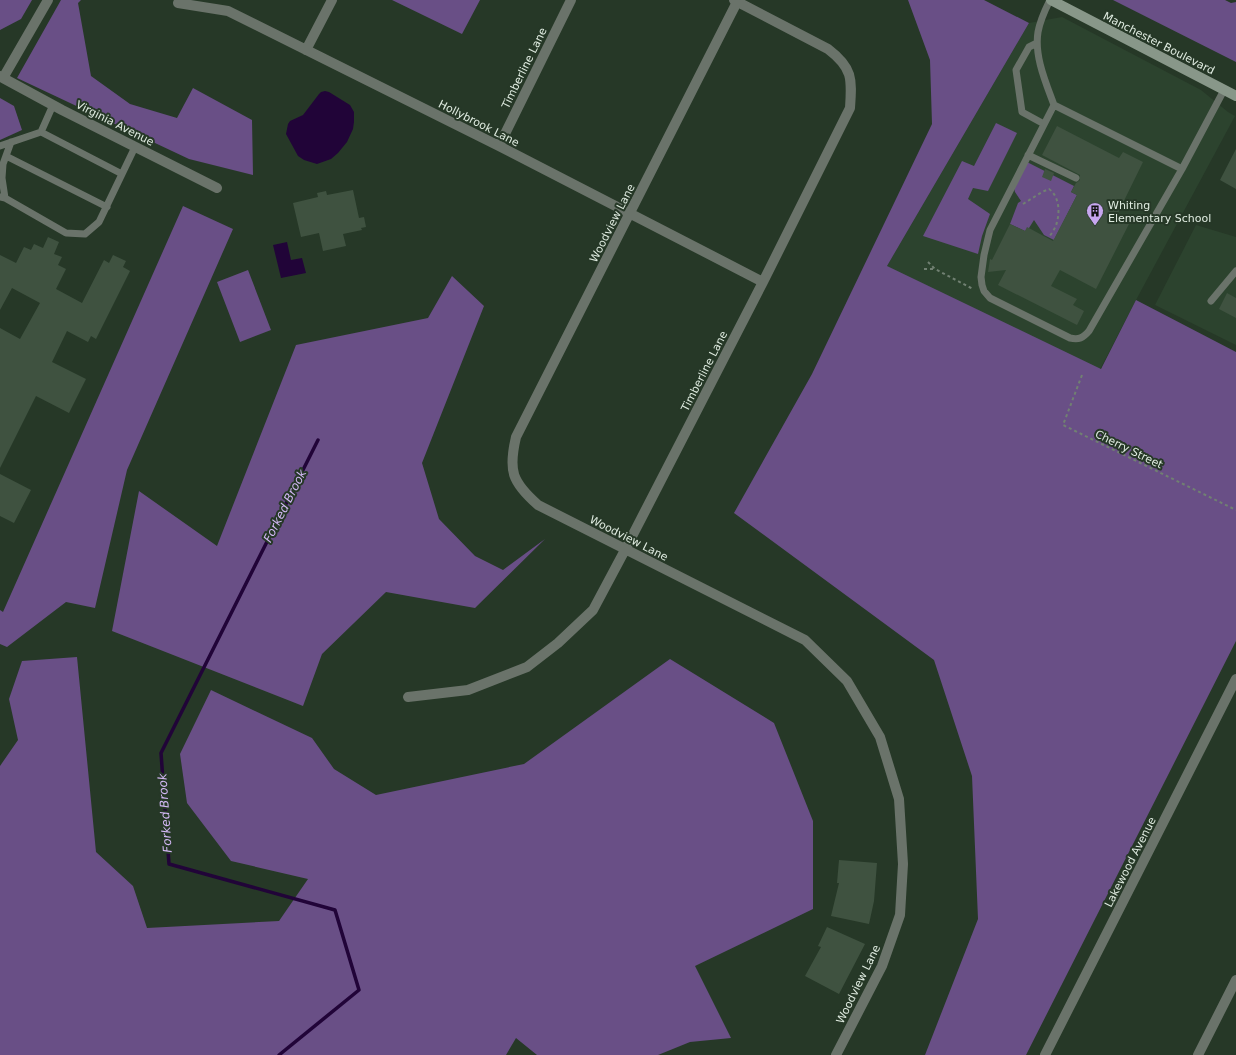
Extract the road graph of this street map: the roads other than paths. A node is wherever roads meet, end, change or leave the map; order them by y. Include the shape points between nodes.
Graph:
1 (48, 0) edge
2 (332, 0) edge
3 (571, 0) edge
4 (1050, 0) edge
5 (735, 1) edge
6 (178, 3) dead end
7 (1037, 43) junction
8 (306, 50) junction
9 (2, 77) edge
10 (1224, 90) junction
11 (1236, 96) edge
12 (53, 105) junction
13 (1054, 105) junction
14 (1044, 124) junction
15 (41, 132) junction
16 (12, 142) junction
17 (0, 146) edge
18 (499, 146) junction
19 (135, 147) junction
20 (1028, 155) junction
21 (6, 156) junction
22 (1182, 169) junction
23 (122, 174) junction
24 (1076, 178) dead end
25 (217, 188) dead end
26 (2, 198) edge
27 (107, 207) junction
28 (630, 214) junction
29 (1236, 271) edge
30 (762, 282) junction
31 (1211, 301) dead end
32 (625, 550) junction
33 (1236, 679) edge
34 (408, 697) dead end
35 (1236, 980) edge
36 (836, 1055) edge
37 (1045, 1055) edge
38 (1198, 1055) edge

1 - 9 street
2 - 8 street
3 - 18 street, Timberline Lane
4 - 7 lane via 1041,20
4 - 10 street, Manchester Boulevard
5 - 28 street, Woodview Lane
5 - 30 street, Timberline Lane via 828,49 840,58 848,70 852,85 850,108
6 - 8 street, Hollybrook Lane via 228,11
7 - 13 lane via 1043,75
7 - 14 lane via 1029,47 1016,70 1022,112
8 - 18 street, Hollybrook Lane
9 - 12 street, Virginia Avenue
10 - 11 street, Manchester Boulevard
10 - 22 lane
12 - 15 lane
12 - 19 street, Virginia Avenue
13 - 14 lane
13 - 22 lane
14 - 20 lane
15 - 16 lane
15 - 23 lane
16 - 17 lane
16 - 21 lane
18 - 28 street, Hollybrook Lane
19 - 23 lane
19 - 25 street, Virginia Avenue
20 - 22 lane via 990,230 984,255 982,285 990,298 1070,338 1078,339 1089,331
20 - 24 lane
21 - 26 lane via 3,164
21 - 27 lane
23 - 27 lane
26 - 27 lane via 66,233 85,234 99,222
28 - 30 street, Hollybrook Lane
28 - 32 street, Woodview Lane via 516,437 512,462 515,478 524,493 538,505
29 - 31 lane
30 - 32 street, Timberline Lane
32 - 34 street, Timberline Lane via 593,610 558,643 527,667 468,690
32 - 36 street, Woodview Lane via 805,640 847,681 880,737 899,799 903,864 900,915 882,966
33 - 37 street, Lakewood Avenue
35 - 38 street

